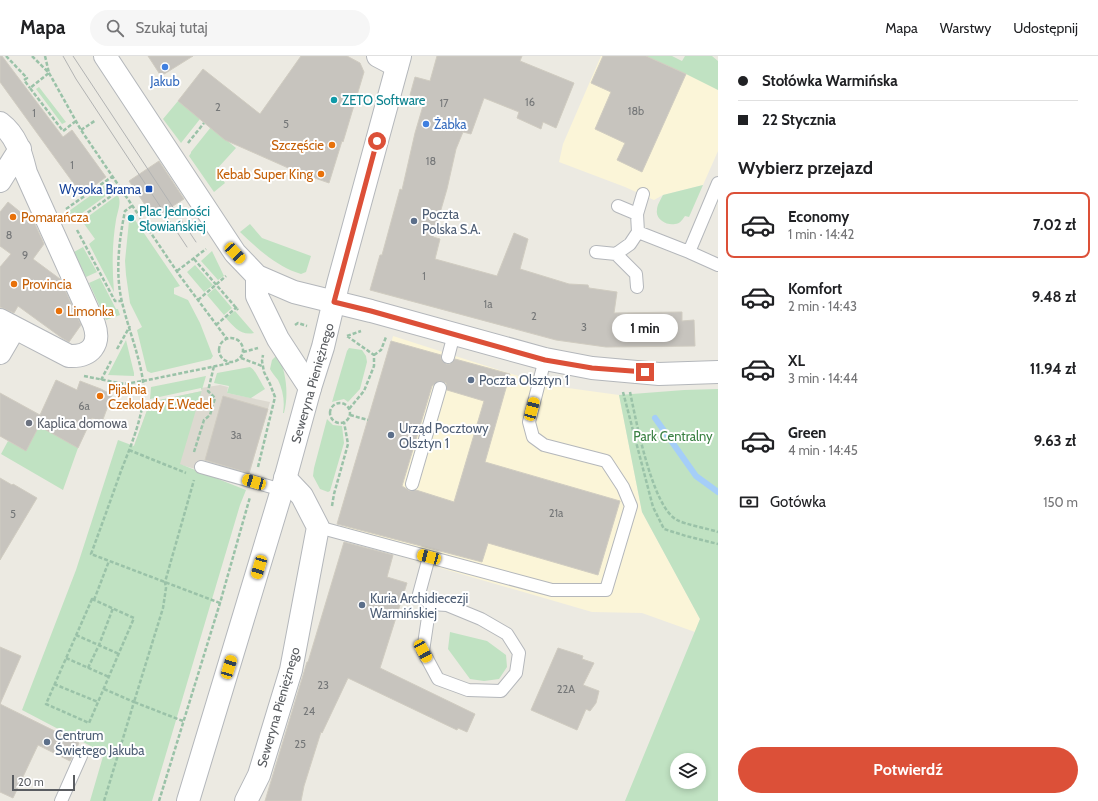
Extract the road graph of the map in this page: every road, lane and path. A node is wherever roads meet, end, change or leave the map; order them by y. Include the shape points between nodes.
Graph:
1 (6, 56) edge
2 (32, 56) edge
3 (45, 56) edge
4 (105, 56) edge
5 (378, 56) edge
6 (399, 61) edge
7 (49, 73) junction
8 (30, 88) junction
9 (96, 120) dead end
10 (76, 121) junction
11 (0, 123) edge
12 (204, 124) dead end
13 (81, 130) junction
14 (186, 146) dead end
15 (20, 149) junction
16 (113, 176) junction
17 (0, 181) edge
18 (718, 183) edge
19 (121, 189) junction
20 (643, 194) dead end
21 (132, 206) junction
22 (618, 206) dead end
23 (66, 210) dead end
24 (637, 214) junction
25 (73, 223) dead end
26 (638, 232) junction
27 (207, 249) dead end
28 (596, 252) dead end
29 (689, 252) junction
30 (616, 254) junction
31 (194, 258) junction
32 (718, 265) edge
33 (177, 271) junction
34 (228, 274) dead end
35 (257, 276) junction
36 (216, 284) junction
37 (638, 287) dead end
38 (198, 300) junction
39 (241, 302) dead end
40 (334, 302) junction
41 (236, 307) junction
42 (241, 313) dead end
43 (7, 325) edge
44 (216, 325) junction
45 (293, 326) dead end
46 (311, 327) dead end
47 (360, 331) dead end
48 (388, 331) dead end
49 (454, 334) junction
50 (227, 339) junction
51 (256, 349) dead end
52 (243, 352) junction
53 (0, 353) edge
54 (374, 355) junction
55 (448, 357) dead end
56 (241, 358) junction
57 (718, 359) edge
58 (545, 360) junction
59 (230, 363) junction
60 (74, 365) junction
61 (214, 366) junction
62 (262, 366) dead end
63 (592, 368) junction
64 (718, 372) edge
65 (143, 381) junction
66 (310, 388) junction
67 (440, 388) dead end
68 (630, 391) dead end
69 (623, 392) dead end
70 (349, 408) junction
71 (350, 416) junction
72 (368, 420) dead end
73 (344, 422) junction
74 (129, 450) junction
75 (192, 458) dead end
76 (198, 471) joint
77 (188, 473) dead end
78 (284, 484) junction
79 (412, 484) dead end
80 (332, 508) dead end
81 (318, 527) junction
82 (718, 532) edge
83 (718, 544) edge
84 (429, 557) junction
85 (109, 561) junction
86 (165, 582) junction
87 (94, 600) junction
88 (430, 604) junction
89 (113, 608) junction
90 (76, 635) junction
91 (99, 645) junction
92 (119, 654) junction
93 (66, 658) junction
94 (88, 668) junction
95 (109, 677) junction
96 (54, 684) junction
97 (104, 689) junction
98 (98, 702) junction
99 (134, 702) junction
100 (183, 721) junction
101 (81, 756) dead end
102 (61, 801) edge
103 (104, 801) edge
104 (159, 801) edge
105 (188, 801) edge
106 (246, 801) edge

1 - 8 path via 27,78 24,80
2 - 7 path
3 - 7 path
4 - 35 street via 235,253
5 - 6 street
6 - 40 street, Seweryna Pieniężnego
7 - 8 path
7 - 10 path
8 - 10 path via 62,131
9 - 13 path
10 - 13 path
11 - 15 street via 8,129
12 - 14 path
13 - 16 path
15 - 17 street
15 - 60 street via 26,173 97,332 90,350 77,357
16 - 19 path
16 - 23 path
18 - 29 lane
19 - 21 path
19 - 25 path
20 - 24 lane
21 - 33 path
21 - 65 path via 125,211 124,216 119,272 122,301
22 - 24 lane
24 - 26 lane
26 - 29 lane
26 - 30 lane via 630,244
27 - 31 path
28 - 30 lane
29 - 32 lane
30 - 37 lane via 636,274
31 - 33 path
31 - 36 path
33 - 38 path
34 - 36 path
35 - 40 street via 294,292
35 - 66 street via 257,296 278,339
36 - 38 path
36 - 41 path
38 - 44 path
39 - 41 path
40 - 49 street
40 - 66 street, Seweryna Pieniężnego
41 - 42 path
41 - 44 path
43 - 53 street
43 - 60 street
44 - 50 path
45 - 46 path via 298,323
47 - 54 path via 347,336
48 - 54 path via 381,350
49 - 55 lane
49 - 58 street
50 - 52 path via 238,340
50 - 59 path via 220,344 219,352 223,360
51 - 52 path
52 - 56 path
54 - 70 path via 374,366 364,391
56 - 59 path
56 - 62 path
57 - 63 street
58 - 63 street
58 - 84 lane via 529,422 532,437 544,445 606,461 623,487 631,506 606,590 552,590
59 - 61 path
60 - 65 path via 86,378 124,384
61 - 65 path
61 - 75 path via 208,391 215,398 210,415 204,420
63 - 64 street via 659,374
65 - 74 path via 143,403
66 - 78 street, Seweryna Pieniężnego
67 - 79 lane
68 - 82 path via 643,449 664,508 676,520
69 - 83 path via 653,507 664,529
70 - 71 path
70 - 73 path via 338,403 332,407 332,419
71 - 72 path
71 - 73 path
73 - 80 path via 348,444
74 - 77 path
74 - 85 path via 91,554
76 - 78 lane
76 - 86 path
78 - 81 street via 302,496
78 - 105 street, Seweryna Pieniężnego
81 - 84 lane
81 - 106 street, Seweryna Pieniężnego via 291,670 259,775
84 - 88 lane via 418,594
85 - 86 path
85 - 87 path
86 - 99 path via 163,608
86 - 100 path via 220,603
87 - 89 path
87 - 90 path via 92,599
88 - 88 lane via 423,651 438,679 468,690 501,692 516,673 519,652 507,634 481,619 447,605
89 - 91 path
89 - 92 path via 134,618
90 - 91 path
90 - 93 path
91 - 92 path
91 - 94 path
92 - 95 path
93 - 94 path
93 - 96 path
94 - 95 path
95 - 97 path
96 - 98 path
96 - 98 path via 46,704 89,723
97 - 98 path
97 - 99 path
99 - 100 path
99 - 103 path
100 - 104 path
101 - 102 lane

